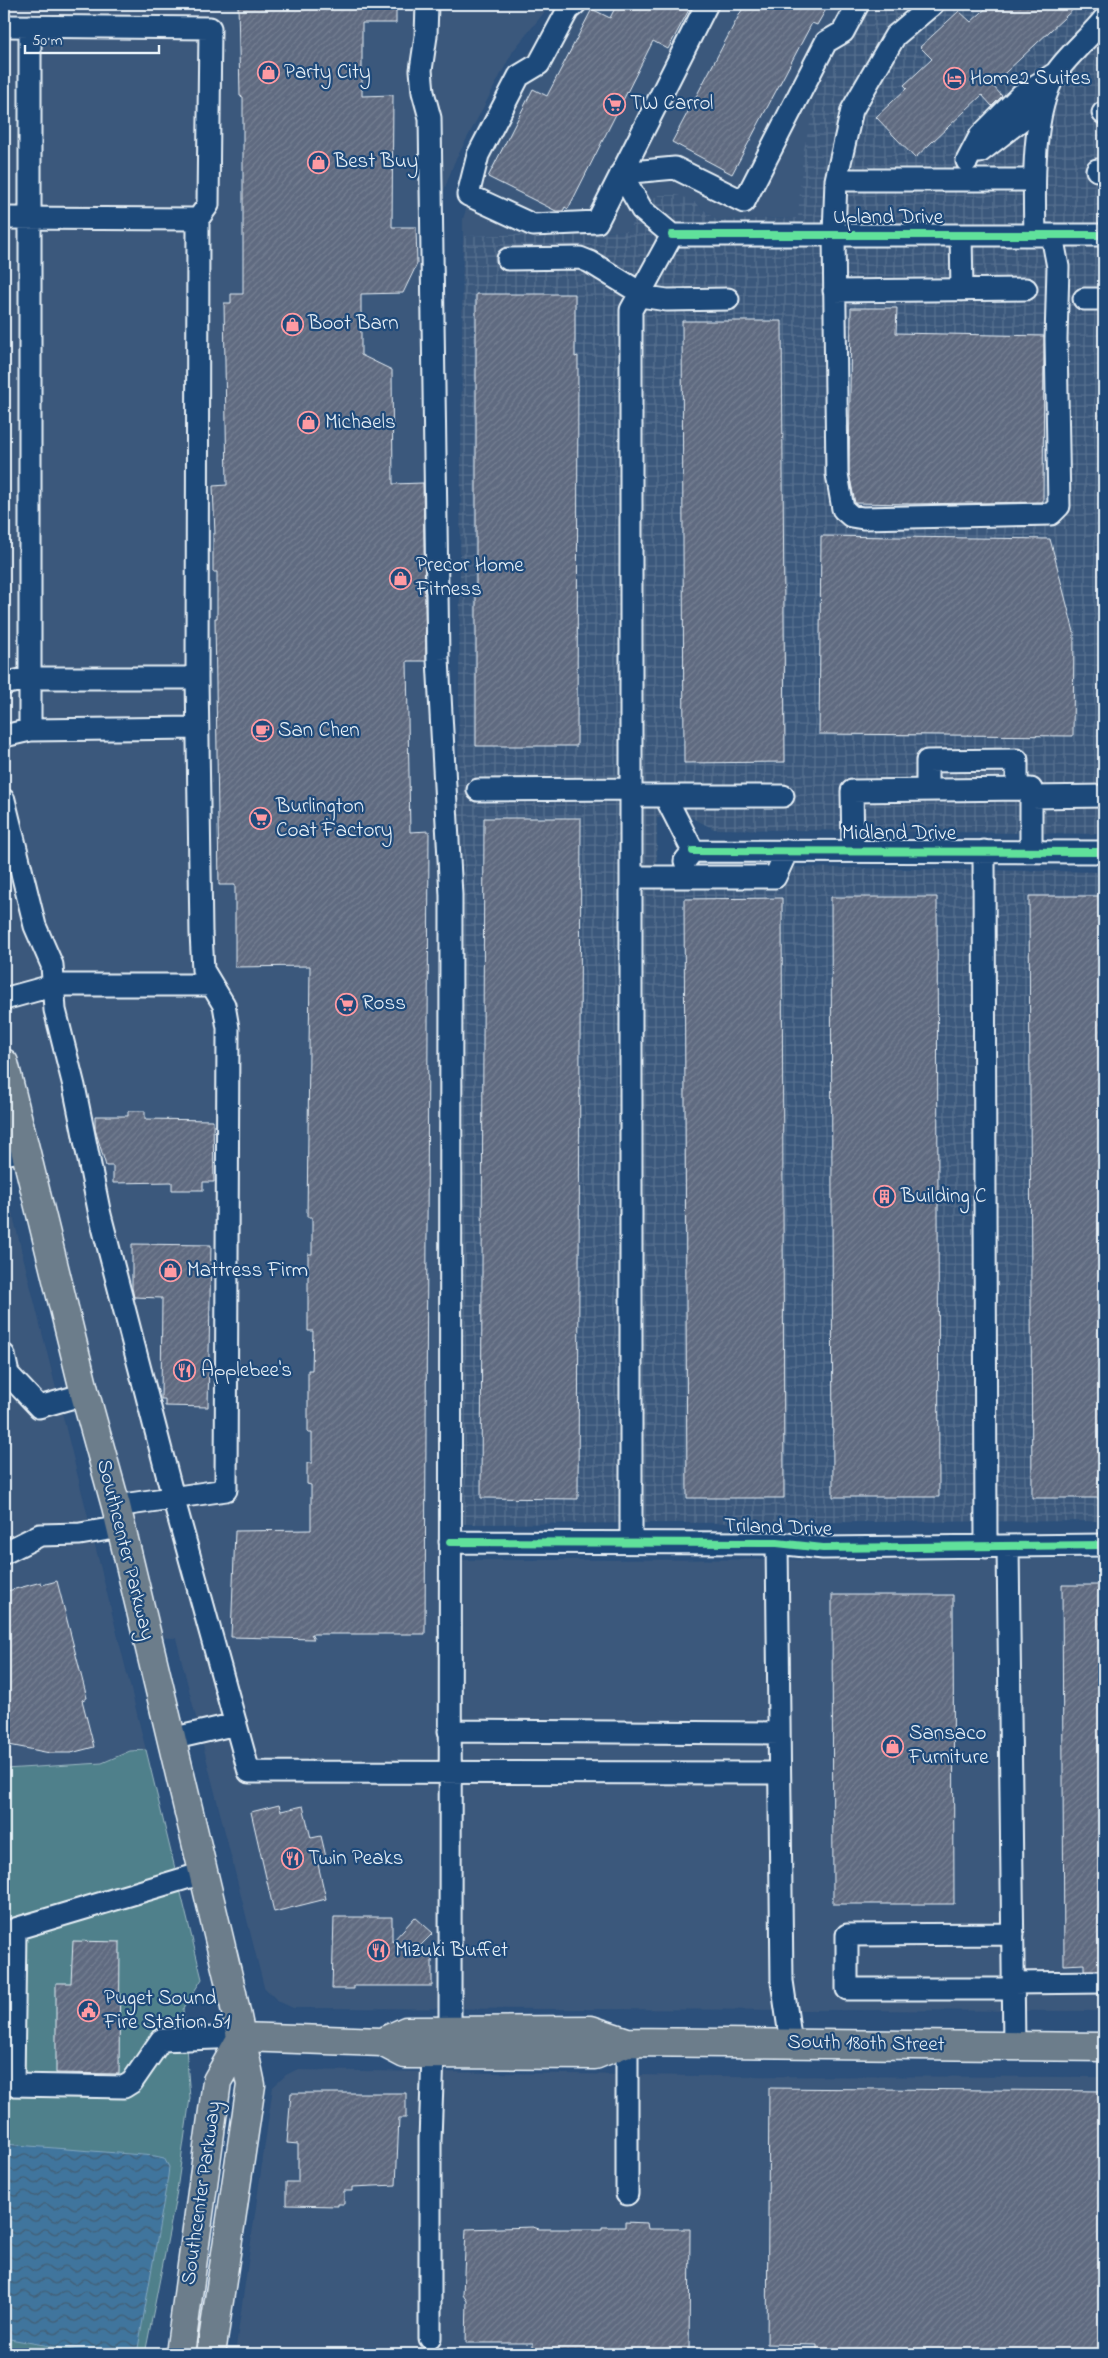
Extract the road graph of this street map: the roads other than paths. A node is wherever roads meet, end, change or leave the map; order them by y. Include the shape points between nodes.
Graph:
1 (427, 4) edge
2 (575, 4) edge
3 (707, 4) edge
4 (858, 4) edge
5 (933, 4) edge
6 (1104, 19) edge
7 (4, 26) edge
8 (30, 26) junction
9 (1056, 73) junction
10 (1043, 103) junction
11 (967, 161) junction
12 (621, 173) junction
13 (944, 179) junction
14 (836, 180) junction
15 (1034, 180) junction
16 (4, 218) edge
17 (31, 218) junction
18 (198, 219) junction
19 (672, 235) junction
20 (834, 235) junction
21 (961, 235) junction
22 (1043, 235) junction
23 (1104, 235) edge
24 (508, 259) dead end
25 (1026, 289) dead end
26 (962, 290) junction
27 (834, 291) junction
28 (641, 294) junction
29 (728, 299) dead end
30 (30, 678) junction
31 (197, 678) junction
32 (4, 684) edge
33 (197, 728) junction
34 (30, 730) junction
35 (4, 736) edge
36 (478, 790) dead end
37 (927, 790) junction
38 (631, 793) junction
39 (1024, 793) junction
40 (665, 796) junction
41 (783, 796) dead end
42 (1104, 796) edge
43 (4, 800) edge
44 (694, 851) junction
45 (787, 851) junction
46 (853, 851) junction
47 (984, 852) junction
48 (1031, 852) junction
49 (1104, 852) edge
50 (631, 877) junction
51 (670, 877) junction
52 (210, 984) junction
53 (55, 986) junction
54 (4, 998) edge
55 (4, 1063) edge
56 (14, 1152) edge
57 (4, 1355) edge
58 (85, 1394) junction
59 (173, 1497) junction
60 (118, 1516) junction
61 (450, 1542) junction
62 (631, 1542) junction
63 (777, 1543) junction
64 (1104, 1545) edge
65 (986, 1546) junction
66 (1008, 1546) junction
67 (4, 1553) edge
68 (236, 1724) junction
69 (449, 1731) junction
70 (779, 1733) junction
71 (172, 1739) junction
72 (449, 1773) junction
73 (779, 1773) junction
74 (204, 1873) junction
75 (1013, 1934) junction
76 (1104, 1982) edge
77 (1014, 1986) junction
78 (450, 2033) junction
79 (242, 2038) junction
80 (382, 2042) junction
81 (627, 2042) junction
82 (791, 2043) junction
83 (1014, 2046) junction
84 (1104, 2047) edge
85 (433, 2054) junction
86 (627, 2194) dead end
87 (430, 2338) dead end
88 (180, 2354) edge
89 (211, 2354) edge

1 - 61 street via 421,70 430,118 438,659 451,895
2 - 12 street via 568,10 539,64 519,76 478,155 468,195 534,225 597,222
3 - 12 street
4 - 12 street via 843,32 826,42 744,202 675,168
5 - 14 street via 894,36 852,110
6 - 9 street
7 - 8 street
8 - 17 street
8 - 18 street via 210,28 208,205
9 - 10 street
9 - 11 street via 1021,95 980,136
10 - 11 street
10 - 15 street
11 - 13 street
12 - 19 street via 642,210
13 - 14 street
13 - 15 street
14 - 20 street
15 - 22 street
16 - 17 street
17 - 18 street
17 - 30 street
18 - 31 street
19 - 20 street, Upland Drive
19 - 28 street
20 - 21 street, Upland Drive
20 - 27 street
21 - 22 street, Upland Drive
21 - 26 street
22 - 23 street, Upland Drive
22 - 27 street via 1058,268 1058,506 1051,514 891,518 851,516 843,509 837,474
24 - 28 street via 580,258
25 - 26 street
26 - 27 street
28 - 29 street via 667,300
28 - 38 street via 631,310
30 - 31 street
30 - 32 street
30 - 34 street
31 - 33 street
33 - 34 street
33 - 52 street via 203,970
34 - 35 street
36 - 38 street
37 - 39 street
37 - 39 street via 927,761 1017,760
37 - 46 street via 852,791
38 - 40 street
38 - 50 street
39 - 42 street
39 - 48 street
40 - 41 street
40 - 44 street
43 - 53 street via 35,926 52,965
44 - 45 street, Midland Drive
44 - 51 street
45 - 46 street, Midland Drive
45 - 51 street via 776,877
46 - 47 street, Midland Drive
47 - 48 street, Midland Drive
47 - 65 street
48 - 49 street, Midland Drive
50 - 51 street
50 - 62 street
52 - 53 street
52 - 59 street via 224,1005 228,1028 226,1490
53 - 54 street
53 - 59 street via 55,1010 100,1215
55 - 56 main road, Southcenter Parkway
56 - 58 main road, Southcenter Parkway
57 - 58 street via 8,1374 39,1407
58 - 60 main road, Southcenter Parkway
59 - 60 street
59 - 68 street
60 - 67 street via 80,1534 40,1535
60 - 71 main road, Southcenter Parkway
61 - 62 street, Triland Drive
61 - 69 street
62 - 63 street, Triland Drive
63 - 65 street, Triland Drive via 823,1548
63 - 70 street
64 - 66 street, Triland Drive
65 - 66 street, Triland Drive
66 - 75 street
68 - 71 street
68 - 72 street via 249,1772
69 - 70 street
69 - 72 street
70 - 73 street
71 - 74 main road, Southcenter Parkway
72 - 73 street
72 - 78 street
73 - 82 street via 782,1981
74 - 79 main road, Southcenter Parkway
74 - 79 street via 15,1929 13,2085 124,2086 132,2082 161,2040
75 - 77 street
75 - 77 street via 847,1935 847,1989
76 - 77 street
77 - 83 street
78 - 80 main road, South 180th Street via 406,2031
78 - 81 main road, South 180th Street via 591,2030
79 - 80 main road, South 180th Street
79 - 88 main road, Southcenter Parkway via 217,2081
79 - 89 main road, Southcenter Parkway via 251,2085
80 - 85 main road, South 180th Street via 405,2054
81 - 82 main road, South 180th Street
81 - 85 main road, South 180th Street via 596,2055
81 - 86 street
82 - 83 main road, South 180th Street
83 - 84 main road, South 180th Street
85 - 87 street

